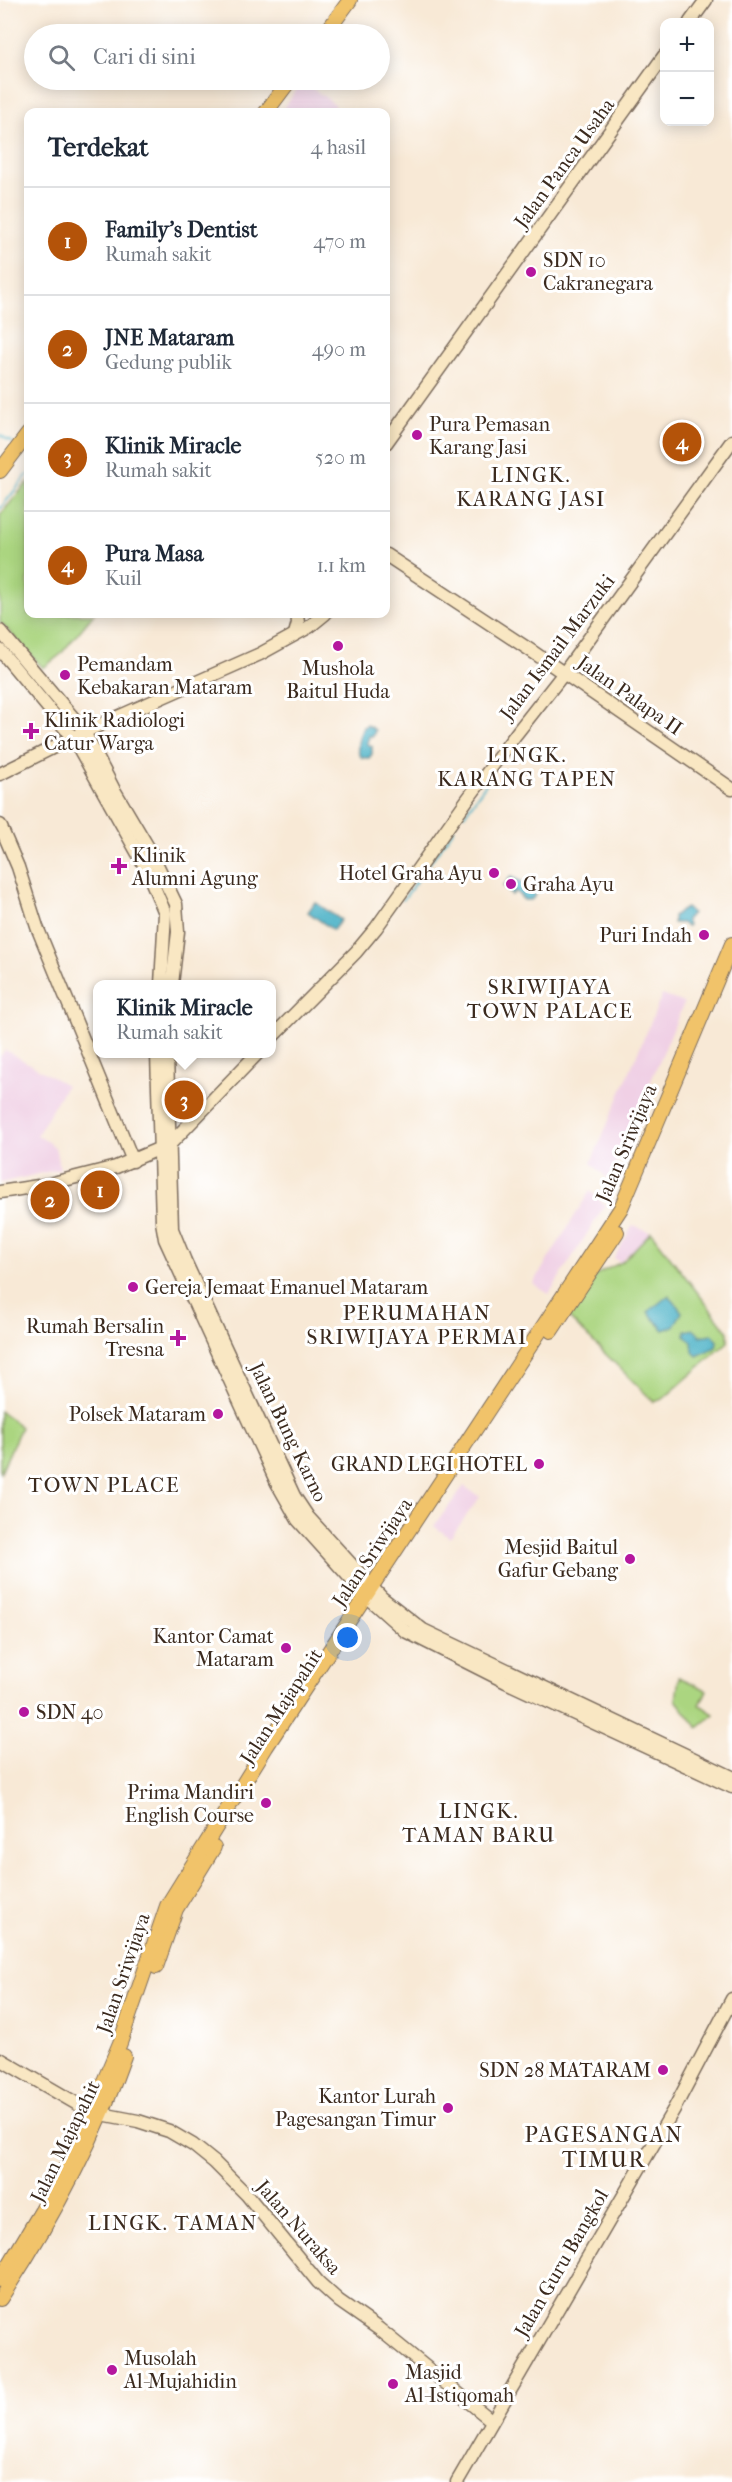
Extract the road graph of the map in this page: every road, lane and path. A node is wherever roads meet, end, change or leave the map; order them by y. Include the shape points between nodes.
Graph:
1 (350, 0) edge
2 (706, 0) edge
3 (693, 18) edge
4 (332, 24) edge
5 (659, 64) edge
6 (282, 90) edge
7 (269, 108) edge
8 (390, 437) edge
9 (732, 441) edge
10 (22, 442) edge
11 (0, 471) edge
12 (390, 560) edge
13 (297, 618) edge
14 (320, 618) edge
15 (328, 618) edge
16 (309, 627) junction
17 (0, 631) edge
18 (295, 634) junction
19 (7, 652) edge
20 (564, 674) junction
21 (79, 736) junction
22 (0, 774) edge
23 (732, 789) edge
24 (0, 825) edge
25 (732, 944) edge
26 (732, 963) edge
27 (168, 965) junction
28 (162, 980) edge
29 (171, 980) edge
30 (276, 1033) edge
31 (162, 1058) edge
32 (252, 1058) edge
33 (669, 1102) junction
34 (166, 1146) junction
35 (133, 1161) junction
36 (0, 1192) edge
37 (372, 1596) junction
38 (656, 1746) junction
39 (732, 1777) edge
40 (732, 1787) edge
41 (732, 1999) edge
42 (0, 2059) edge
43 (96, 2113) junction
44 (0, 2280) edge
45 (0, 2299) edge
46 (491, 2420) junction
47 (457, 2482) edge

1 - 4 main road
2 - 3 street
5 - 8 street, Jalan Panca Usaha
6 - 7 main road
9 - 20 street, Jalan Ismail Marzuki
10 - 11 main road
12 - 20 street, Jalan Palapa II
13 - 18 street
14 - 16 street
15 - 16 street
16 - 18 street
17 - 19 street
18 - 21 street via 260,654
19 - 21 street
20 - 23 street, Jalan Palapa II
20 - 30 street, Jalan Ismail Marzuki via 370,936
21 - 22 street
21 - 27 street via 161,887
24 - 35 street via 37,927
25 - 33 main road, Jalan Sriwijaya
26 - 33 main road
27 - 28 street
27 - 29 street
31 - 34 street, Jalan Bung Karno
32 - 34 street
33 - 37 main road, Jalan Sriwijaya via 621,1226 545,1333
34 - 35 street
34 - 37 street, Jalan Bung Karno via 162,1222 165,1239 181,1263 289,1498
35 - 36 street via 45,1185
37 - 38 street, Jalan Bung Karno via 416,1626 508,1677
37 - 43 main road, Jalan Sriwijaya via 167,1906
38 - 39 street
38 - 40 street
41 - 46 street, Jalan Guru Bangkol via 656,2139
42 - 43 street
43 - 44 main road, Jalan Sriwijaya
43 - 45 main road, Jalan Majapahit via 36,2244
43 - 46 street, Jalan Nuraksa via 169,2131 193,2145 247,2195 318,2282
46 - 47 street, Jalan Guru Bangkol

